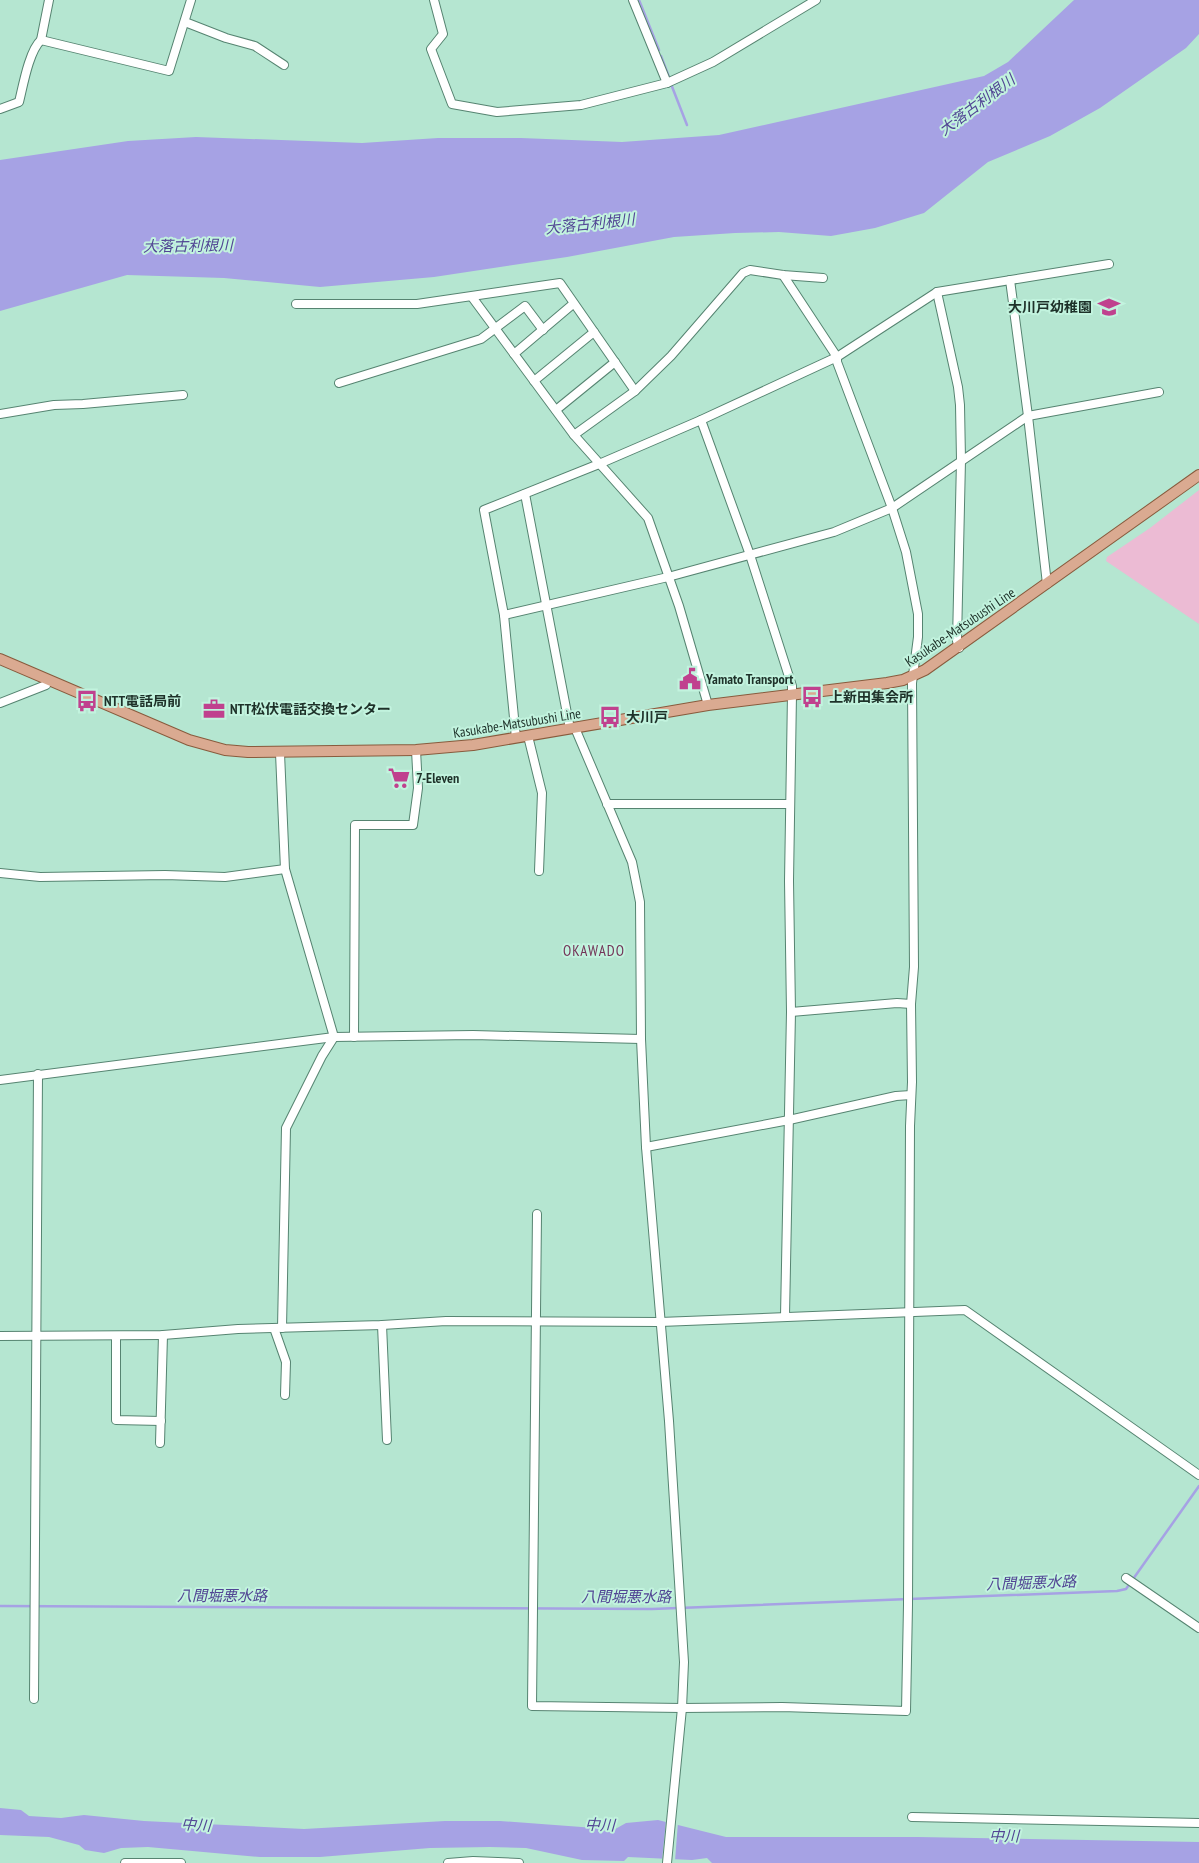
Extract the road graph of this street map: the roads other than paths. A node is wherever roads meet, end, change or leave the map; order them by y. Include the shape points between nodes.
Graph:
1 (49, 0) edge
2 (190, 0) edge
3 (434, 0) edge
4 (633, 0) edge
5 (816, 0) edge
6 (185, 22) junction
7 (41, 40) junction
8 (284, 65) dead end
9 (667, 83) junction
10 (0, 109) edge
11 (1109, 264) dead end
12 (782, 275) junction
13 (822, 278) dead end
14 (1010, 280) junction
15 (937, 292) junction
16 (472, 297) junction
17 (296, 304) dead end
18 (574, 304) junction
19 (496, 329) junction
20 (543, 330) junction
21 (594, 332) junction
22 (514, 354) junction
23 (837, 357) junction
24 (615, 362) junction
25 (534, 381) junction
26 (338, 383) dead end
27 (635, 391) junction
28 (1160, 392) dead end
29 (183, 395) dead end
30 (556, 410) junction
31 (0, 414) edge
32 (1028, 416) junction
33 (701, 420) junction
34 (574, 435) junction
35 (961, 460) junction
36 (599, 464) junction
37 (1199, 475) edge
38 (524, 494) junction
39 (892, 508) junction
40 (750, 555) junction
41 (668, 577) junction
42 (1047, 584) junction
43 (546, 605) junction
44 (504, 615) junction
45 (959, 648) junction
46 (0, 659) edge
47 (914, 676) junction
48 (46, 685) dead end
49 (792, 694) junction
50 (0, 703) edge
51 (708, 705) junction
52 (572, 728) junction
53 (528, 736) junction
54 (516, 738) junction
55 (416, 750) junction
56 (280, 752) junction
57 (607, 804) junction
58 (790, 804) junction
59 (285, 870) junction
60 (539, 871) dead end
61 (0, 873) edge
62 (912, 1004) junction
63 (791, 1012) junction
64 (334, 1037) junction
65 (354, 1037) junction
66 (641, 1039) junction
67 (38, 1074) junction
68 (0, 1080) edge
69 (910, 1095) junction
70 (789, 1120) junction
71 (646, 1147) junction
72 (537, 1214) dead end
73 (909, 1313) junction
74 (785, 1316) junction
75 (537, 1321) junction
76 (660, 1322) junction
77 (382, 1325) junction
78 (278, 1328) junction
79 (163, 1335) junction
80 (0, 1336) edge
81 (116, 1336) junction
82 (37, 1337) junction
83 (285, 1395) dead end
84 (161, 1421) junction
85 (387, 1440) dead end
86 (160, 1443) dead end
87 (1199, 1475) edge
88 (1126, 1578) dead end
89 (1199, 1628) edge
90 (34, 1699) dead end
91 (682, 1708) junction
92 (912, 1817) dead end
93 (1199, 1823) edge
94 (125, 1863) edge
95 (180, 1863) edge
96 (452, 1863) edge
97 (519, 1863) edge
98 (667, 1863) edge

1 - 7 street
2 - 6 street
3 - 9 street via 443,34 432,50 452,104 497,112 582,105
4 - 9 street
5 - 9 street via 713,62
6 - 7 street via 169,72
6 - 8 street via 255,46
7 - 10 street via 36,44 19,102
11 - 14 street
12 - 13 street
12 - 23 street
12 - 27 street via 750,270 743,273 671,356
14 - 15 street
14 - 32 street
15 - 23 street
15 - 35 street via 958,387
16 - 17 street via 417,304
16 - 18 street via 560,283
16 - 19 street
18 - 20 street
18 - 21 street
19 - 20 street via 525,306
19 - 22 street
19 - 26 street via 481,339
20 - 22 street
21 - 24 street
21 - 25 street
22 - 25 street
23 - 33 street
23 - 39 street
24 - 27 street
24 - 30 street
25 - 30 street
27 - 34 street
28 - 32 street
29 - 31 street via 54,405
30 - 34 street
32 - 35 street
32 - 42 street
33 - 36 street
33 - 40 street
34 - 36 street
35 - 39 street
35 - 45 street
36 - 38 street
36 - 41 street via 648,518
37 - 42 main road, Kasukabe-Matsubushi Line
38 - 43 street
38 - 44 street via 484,510
39 - 40 street via 834,532
39 - 47 street via 906,552 918,614
40 - 41 street
40 - 49 street
41 - 43 street
41 - 51 street
42 - 45 main road, Kasukabe-Matsubushi Line
43 - 44 street
43 - 52 street
44 - 54 street
45 - 47 main road, Kasukabe-Matsubushi Line
46 - 56 main road, Kasukabe-Matsubushi Line via 167,732 205,745 226,750
47 - 49 main road, Kasukabe-Matsubushi Line via 861,688
47 - 62 street
48 - 50 street
49 - 51 main road, Kasukabe-Matsubushi Line
49 - 58 street
51 - 52 main road, Kasukabe-Matsubushi Line
52 - 53 main road, Kasukabe-Matsubushi Line
52 - 57 street
53 - 54 main road, Kasukabe-Matsubushi Line
53 - 60 street via 542,793
54 - 55 main road, Kasukabe-Matsubushi Line
55 - 56 main road, Kasukabe-Matsubushi Line
55 - 65 street via 418,788 413,826 355,826
56 - 59 street
57 - 58 street
57 - 66 street via 632,862 640,902
58 - 63 street
59 - 61 street via 225,877 40,877
59 - 64 street
62 - 63 street
62 - 69 street
63 - 70 street
64 - 65 street
64 - 67 street
64 - 78 street via 286,1128
65 - 66 street via 473,1035
66 - 71 street
67 - 68 street
67 - 82 street
69 - 70 street
69 - 73 street
70 - 71 street
70 - 74 street
71 - 76 street
72 - 75 street
73 - 74 street
73 - 87 street via 965,1310
73 - 91 street via 906,1711
74 - 76 street
75 - 76 street
75 - 77 street
75 - 91 street via 532,1706
76 - 91 street via 681,1603
77 - 78 street
77 - 85 street
78 - 79 street
78 - 83 street via 286,1362
79 - 81 street
79 - 84 street
80 - 82 street
81 - 82 street
81 - 84 street via 116,1420
82 - 90 street
84 - 86 street
88 - 89 street
91 - 98 street
92 - 93 street
94 - 95 street
96 - 97 street

